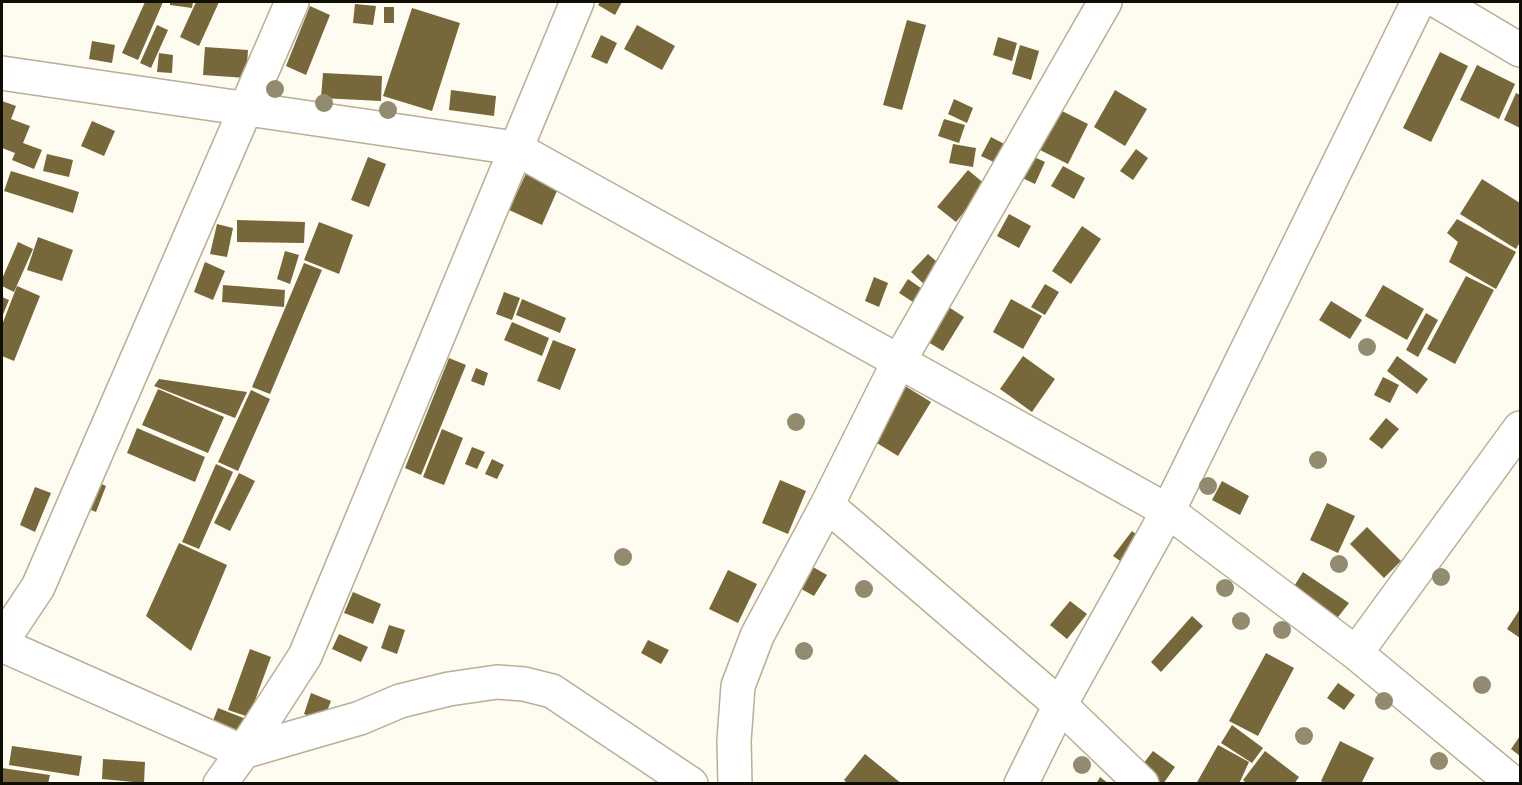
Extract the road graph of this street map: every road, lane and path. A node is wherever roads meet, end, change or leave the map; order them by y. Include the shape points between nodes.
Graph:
1 (292, 2) edge
2 (577, 2) edge
3 (1105, 2) edge
4 (1418, 2) edge
5 (1439, 2) edge
6 (1521, 50) edge
7 (2, 73) edge
8 (244, 109) junction
9 (515, 148) junction
10 (899, 361) junction
11 (1521, 428) edge
12 (827, 505) junction
13 (1168, 511) junction
14 (2, 643) edge
15 (1356, 653) junction
16 (1060, 705) junction
17 (243, 752) junction
18 (220, 783) edge
19 (691, 783) edge
20 (735, 783) edge
21 (1021, 783) edge
22 (1142, 783) edge
23 (1514, 783) edge

1 - 8 street
2 - 9 street
3 - 10 street
4 - 13 street
5 - 6 street
7 - 8 street
8 - 9 street
8 - 14 street via 39,587
9 - 10 street
9 - 17 street via 305,656
10 - 12 street
10 - 13 street
11 - 15 street
12 - 16 street
12 - 20 street via 757,636 738,686
13 - 15 street
13 - 16 street
14 - 17 street
15 - 23 street
16 - 21 street
16 - 22 street
17 - 18 street
17 - 19 street via 360,718 400,701 497,682 552,692

